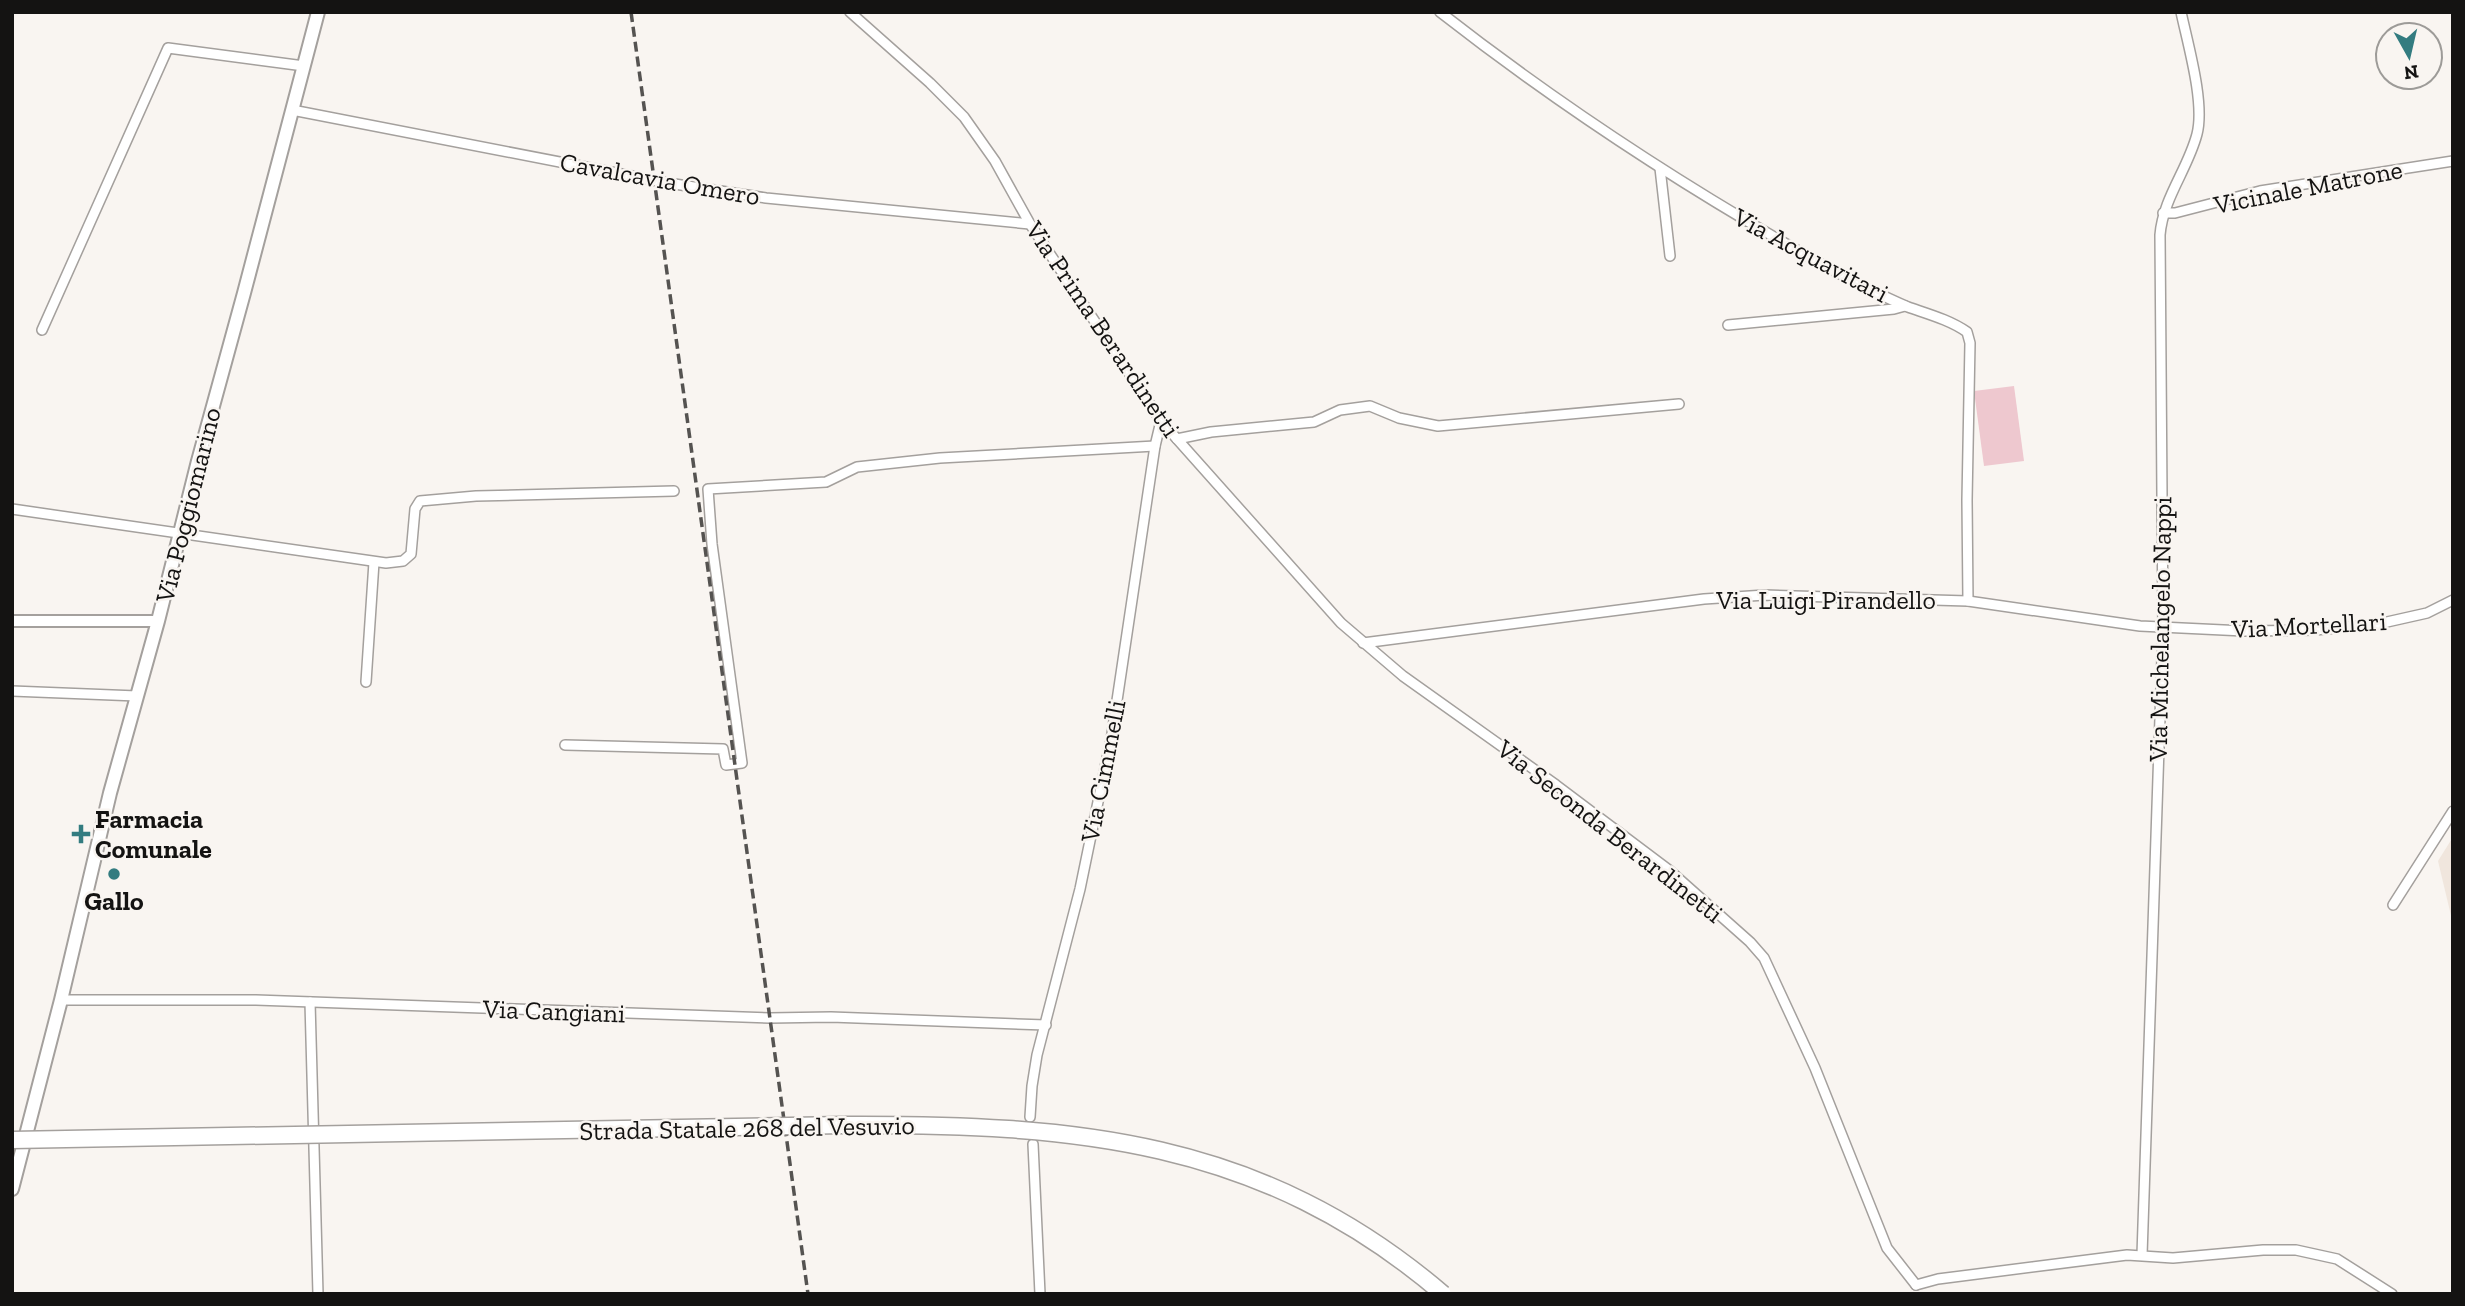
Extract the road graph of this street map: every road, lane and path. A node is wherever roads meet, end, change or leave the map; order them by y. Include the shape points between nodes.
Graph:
1 (318, 12) edge
2 (850, 12) edge
3 (1440, 12) edge
4 (2181, 12) edge
5 (304, 65) junction
6 (292, 110) junction
7 (2453, 161) edge
8 (1660, 168) junction
9 (2163, 213) junction
10 (1030, 224) junction
11 (1670, 256) dead end
12 (1905, 306) junction
13 (1728, 325) dead end
14 (42, 330) dead end
15 (1679, 404) dead end
16 (1161, 422) junction
17 (1177, 439) junction
18 (1155, 446) junction
19 (674, 491) dead end
20 (12, 509) edge
21 (182, 532) junction
22 (374, 562) junction
23 (2453, 600) edge
24 (1968, 601) junction
25 (12, 621) edge
26 (158, 621) junction
27 (2163, 628) junction
28 (1363, 643) junction
29 (366, 682) dead end
30 (12, 691) edge
31 (137, 696) junction
32 (565, 745) dead end
33 (2453, 811) edge
34 (2393, 905) dead end
35 (61, 1000) junction
36 (310, 1002) junction
37 (1046, 1025) junction
38 (1030, 1117) dead end
39 (12, 1140) edge
40 (1032, 1144) dead end
41 (12, 1189) edge
42 (2142, 1255) junction
43 (1915, 1289) edge
44 (318, 1294) edge
45 (1040, 1294) edge
46 (1443, 1294) edge
47 (2392, 1294) edge

1 - 5 main road, Via Poggiomarino
2 - 10 street, Via Prima Berardinetti via 964,117
3 - 8 street, Via Acquavitari
4 - 9 street, Via Michelangelo Nappi via 2200,120
5 - 6 main road, Via Poggiomarino
5 - 14 street via 168,48
6 - 10 street, Cavalcavia Omero, bridge via 668,183 766,198
6 - 21 main road, Via Poggiomarino
7 - 9 street, Vicinale Matrone via 2260,191 2175,214
8 - 11 street
8 - 12 street, Via Acquavitari via 1834,271
9 - 27 street, Via Michelangelo Nappi
10 - 16 street, Via Prima Berardinetti
12 - 13 street
12 - 24 street, Via Acquavitari via 1959,327 1967,332 1970,343
15 - 17 street via 1437,426 1370,406 1340,410 1314,422
16 - 17 street, Via Prima Berardinetti
16 - 18 street, Via Cimmelli
17 - 28 street, Via Prima Berardinetti
18 - 32 street via 940,458 857,467 826,482 708,489 742,763 726,765 723,749
18 - 37 street, Via Cimmelli via 1112,734
19 - 22 street via 420,501 415,509 411,554 403,561
20 - 21 street
21 - 22 street
21 - 26 main road, Via Poggiomarino
22 - 29 street
23 - 27 street, Via Mortellari via 2427,613 2378,624 2315,630
24 - 27 street, Via Luigi Pirandello
24 - 28 street, Via Luigi Pirandello via 1765,595 1704,599
25 - 26 street
26 - 31 main road, Via Poggiomarino
27 - 42 street, Via Michelangelo Nappi
28 - 43 street, Via Seconda Berardinetti via 1669,870 1764,958 1815,1068 1887,1248
30 - 31 street
31 - 35 main road, Via Poggiomarino
33 - 34 street
35 - 36 street, Via Cangiani
35 - 41 main road, Via Poggiomarino
36 - 37 street, Via Cangiani
36 - 44 street
37 - 38 street, Via Cimmelli
39 - 46 highway, Strada Statale 268 del Vesuvio, bridge via 844,1125 1058,1132 1143,1146 1254,1178 1351,1227
40 - 45 street
42 - 43 street via 1938,1279
42 - 47 street via 2173,1258 2295,1250 2337,1259

